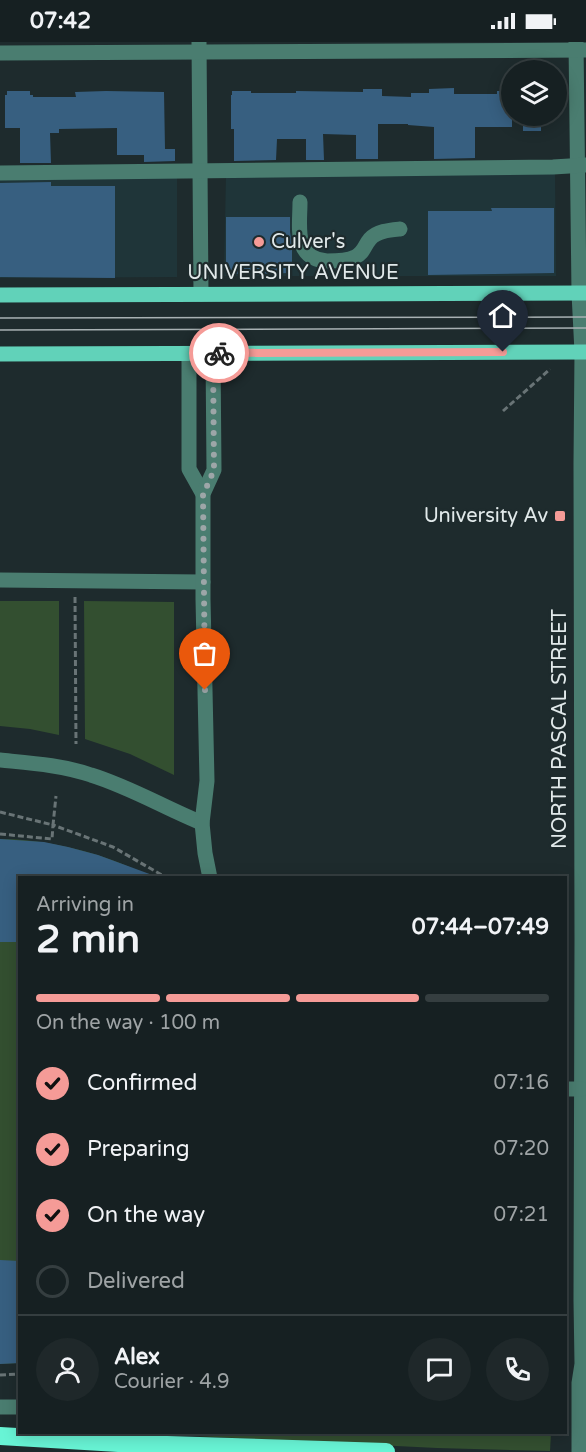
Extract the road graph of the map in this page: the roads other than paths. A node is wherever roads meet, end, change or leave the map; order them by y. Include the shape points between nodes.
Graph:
1 (199, 47) edge
2 (580, 47) edge
3 (0, 53) edge
4 (582, 165) edge
5 (200, 171) junction
6 (0, 173) edge
7 (300, 202) dead end
8 (400, 229) dead end
9 (583, 293) edge
10 (201, 294) junction
11 (0, 295) edge
12 (584, 352) edge
13 (213, 353) junction
14 (0, 354) edge
15 (189, 354) junction
16 (203, 495) junction
17 (0, 580) edge
18 (203, 582) junction
19 (0, 760) edge
20 (202, 823) junction
21 (210, 876) edge
22 (567, 938) edge
23 (582, 938) junction
24 (567, 1089) edge
25 (581, 1089) junction
26 (577, 1382) edge
27 (0, 1407) edge
28 (18, 1407) edge
29 (0, 1436) edge
30 (386, 1452) edge
31 (579, 1452) edge

1 - 2 street
1 - 3 street
1 - 5 street
2 - 4 street, NORTH PASCAL STREET
4 - 5 street
4 - 9 street, NORTH PASCAL STREET
5 - 6 street
5 - 10 street
7 - 8 street via 302,246 309,256 320,260 357,257 373,236
9 - 10 main road, UNIVERSITY AVENUE
9 - 12 street, NORTH PASCAL STREET
10 - 11 main road, UNIVERSITY AVENUE
12 - 13 main road
12 - 23 street, NORTH PASCAL STREET
13 - 15 main road
13 - 16 street via 214,470
14 - 15 main road
15 - 16 street via 189,469
16 - 18 street
17 - 18 street
18 - 20 street via 207,781
19 - 20 street via 90,774
20 - 21 street
22 - 23 street
23 - 25 street, NORTH PASCAL STREET
24 - 25 street
25 - 26 street, NORTH PASCAL STREET via 582,1364
26 - 31 street, NORTH PASCAL STREET
27 - 28 street
29 - 30 highway

